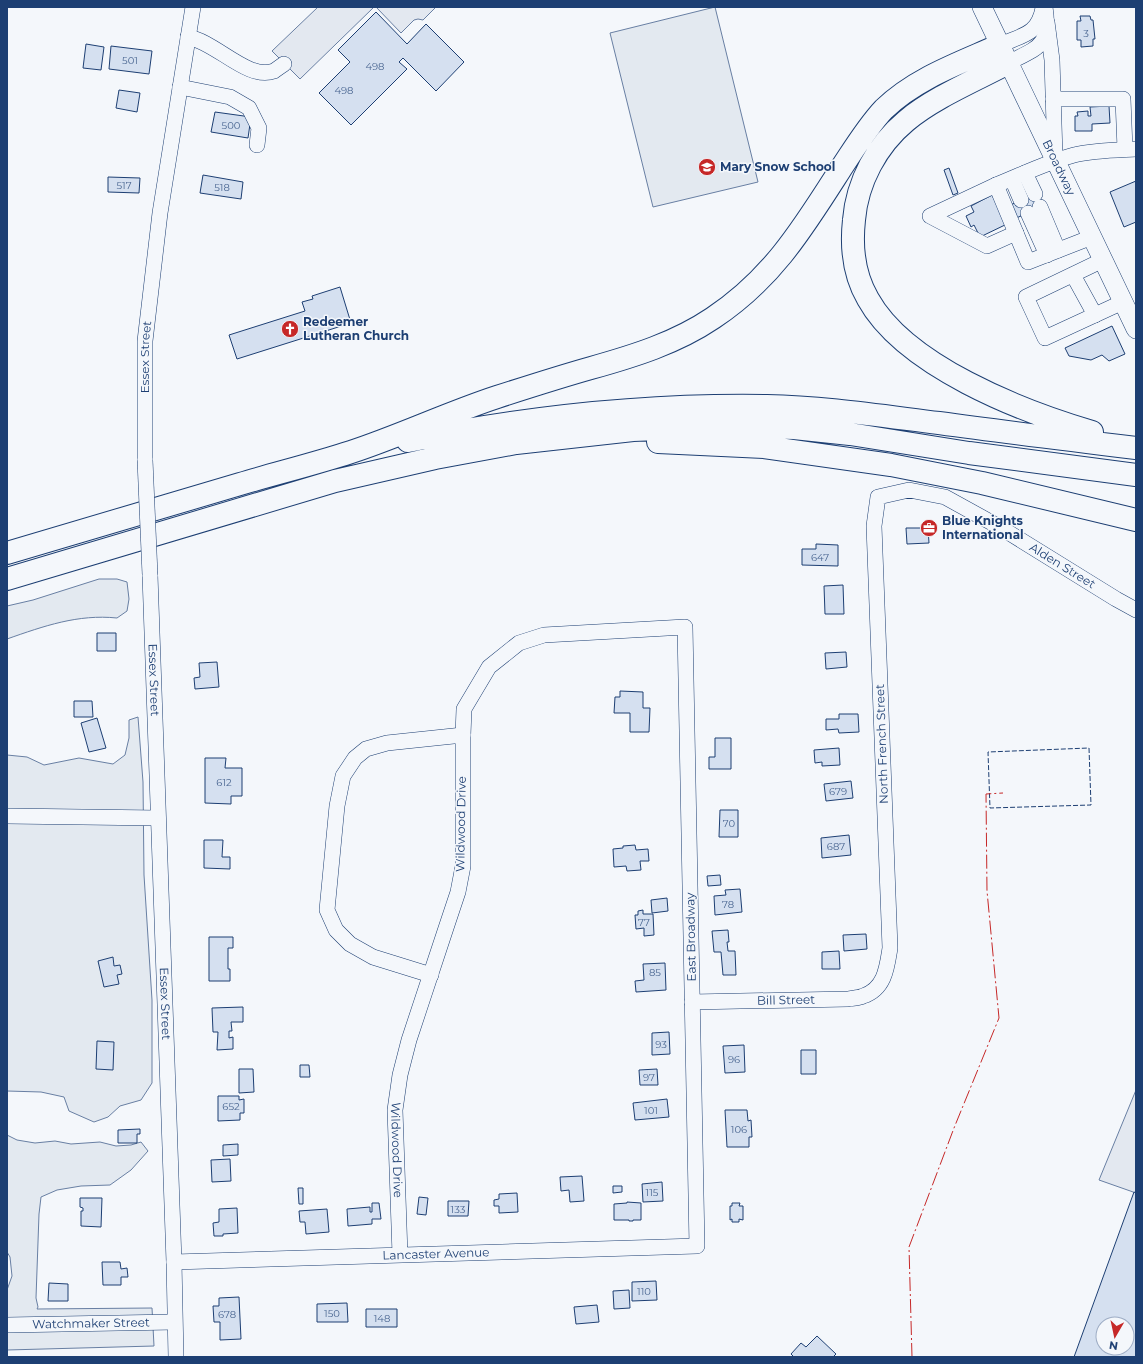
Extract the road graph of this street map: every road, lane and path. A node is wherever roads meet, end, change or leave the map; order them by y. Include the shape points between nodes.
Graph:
1 (193, 7) edge
2 (982, 7) edge
3 (1045, 12) edge
4 (188, 37) junction
5 (1004, 54) junction
6 (284, 64) dead end
7 (180, 86) junction
8 (1053, 99) junction
9 (257, 145) dead end
10 (1131, 149) edge
11 (1055, 161) junction
12 (1018, 176) junction
13 (996, 185) junction
14 (1016, 233) junction
15 (1092, 237) junction
16 (1053, 252) junction
17 (1103, 260) junction
18 (1074, 274) junction
19 (1123, 302) junction
20 (1095, 315) junction
21 (1136, 329) edge
22 (610, 433) junction
23 (1113, 445) junction
24 (1136, 448) edge
25 (352, 451) junction
26 (1136, 475) edge
27 (878, 497) joint
28 (1136, 520) edge
29 (7, 553) edge
30 (7, 579) edge
31 (1136, 610) edge
32 (685, 627) joint
33 (463, 735) junction
34 (7, 816) edge
35 (158, 818) junction
36 (430, 976) junction
37 (877, 988) joint
38 (692, 1002) junction
39 (697, 1246) joint
40 (400, 1255) junction
41 (174, 1262) junction
42 (174, 1322) junction
43 (7, 1325) edge
44 (176, 1357) edge

1 - 4 street, Essex Street
2 - 5 main road, Broadway
3 - 5 street via 1035,28
3 - 8 street via 1051,52
4 - 6 street via 207,43 235,63 250,70 274,71
4 - 7 street, Essex Street
5 - 11 main road, Broadway
5 - 23 highway via 916,113 881,147 866,174 856,204 852,237 854,262 867,298 881,319 902,340 929,360 989,394 1042,416 1094,433
5 - 25 highway via 953,66 904,93 885,109 864,134 798,236 778,260 750,289 704,324 646,351 492,399
7 - 9 street via 230,97 249,108 259,128
7 - 35 street, Essex Street, bridge via 160,213 145,340 145,460
8 - 10 street via 1123,99
8 - 11 street
10 - 11 street via 1088,152
11 - 12 street
11 - 15 main road, Broadway
12 - 13 street
12 - 16 street
13 - 14 street
13 - 14 street via 930,216 987,246
14 - 16 street via 1028,262
15 - 16 street
15 - 17 main road, Broadway
17 - 18 street
17 - 19 main road, Broadway
18 - 20 street
18 - 20 street via 1026,298 1045,338
19 - 20 street
19 - 21 main road, Broadway
22 - 26 highway via 688,427 794,428
22 - 28 highway via 644,442 764,447 891,465 982,483
22 - 30 highway via 516,443 382,470 294,493
23 - 24 highway
23 - 25 highway via 842,411 718,406 581,414 451,432
25 - 29 highway
27 - 31 street, Alden Street via 909,490 945,497
27 - 37 street, North French Street via 874,526 890,948 887,971
32 - 33 street, Wildwood Drive via 544,635 519,643 489,667 480,680 464,709
32 - 38 street, East Broadway
33 - 36 street, Wildwood Drive via 462,866 458,892
33 - 36 street via 387,743 366,749 355,758 343,776 337,806 327,910 336,930 350,944 373,957
34 - 35 street
35 - 41 street, Essex Street
36 - 40 street, Wildwood Drive via 409,1040 395,1110
37 - 38 street, Bill Street via 864,996 848,999
38 - 39 street, East Broadway
39 - 40 street, Lancaster Avenue
40 - 41 street, Lancaster Avenue
41 - 42 street, Essex Street
42 - 43 street, Watchmaker Street
42 - 44 street, Essex Street

